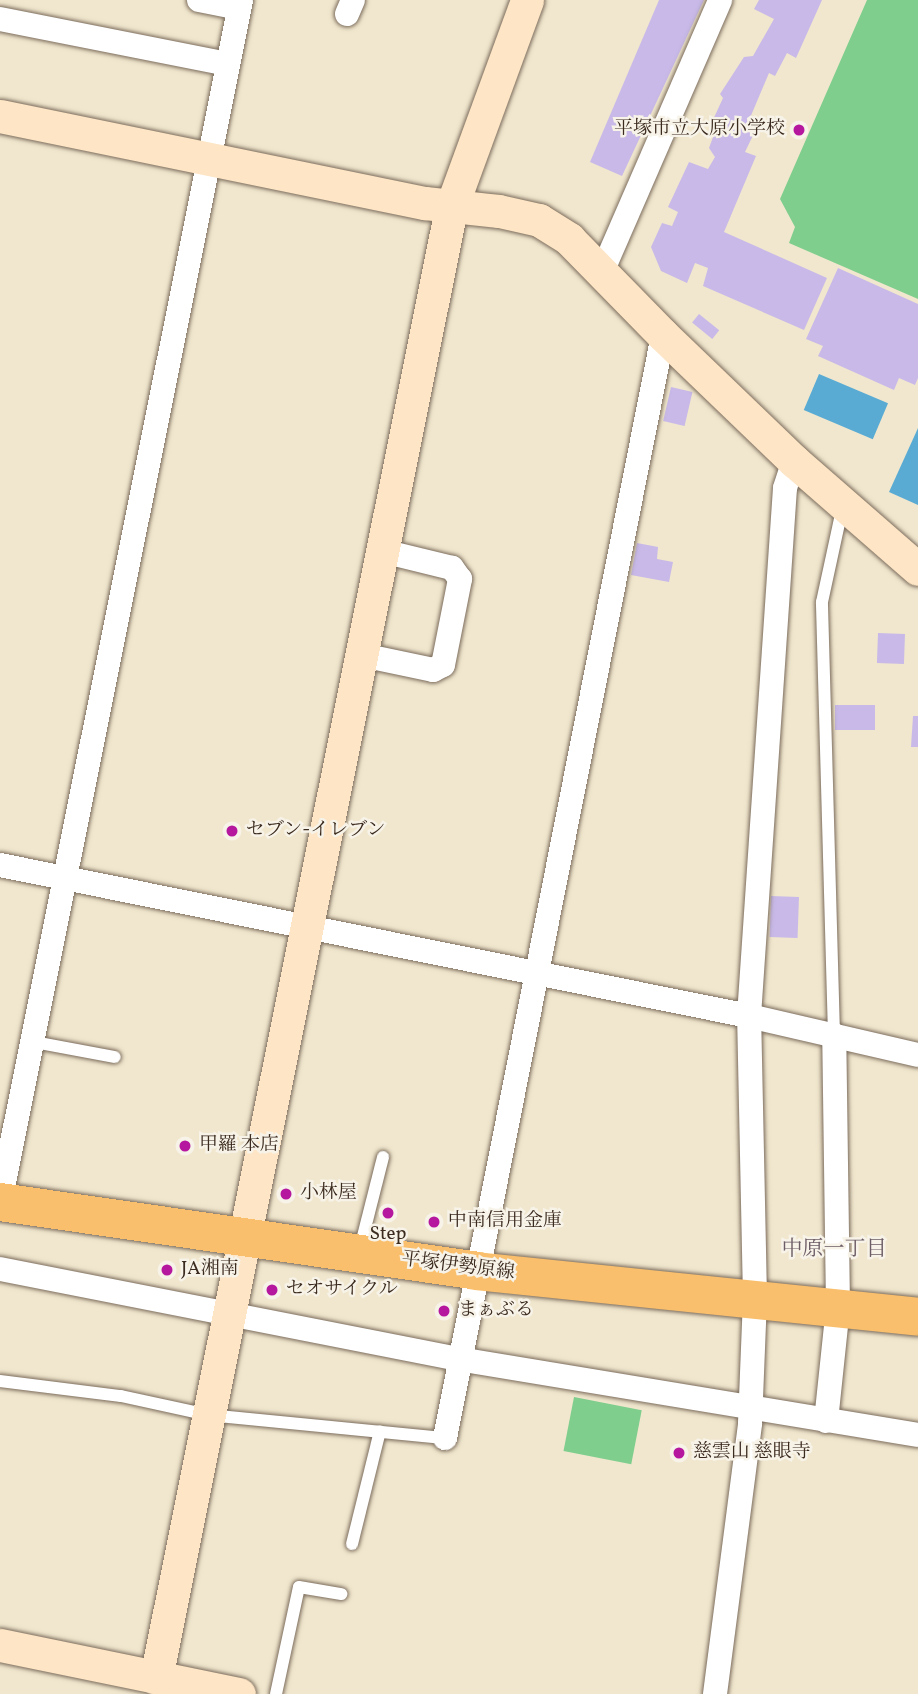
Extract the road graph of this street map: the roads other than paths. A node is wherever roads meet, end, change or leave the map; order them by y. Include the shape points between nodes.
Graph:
1 (199, 0) edge
2 (527, 0) edge
3 (720, 0) edge
4 (240, 4) edge
5 (0, 19) edge
6 (228, 64) junction
7 (0, 116) edge
8 (208, 160) junction
9 (451, 208) junction
10 (602, 272) junction
11 (663, 335) junction
12 (794, 461) junction
13 (848, 508) junction
14 (383, 551) junction
15 (918, 569) edge
16 (362, 655) junction
17 (0, 864) edge
18 (68, 876) junction
19 (307, 928) junction
20 (535, 975) junction
21 (749, 1016) junction
22 (834, 1035) junction
23 (34, 1042) junction
24 (918, 1055) edge
25 (115, 1058) dead end
26 (383, 1157) dead end
27 (1, 1206) edge
28 (245, 1238) junction
29 (359, 1255) junction
30 (0, 1269) edge
31 (476, 1271) junction
32 (755, 1298) junction
33 (838, 1307) junction
34 (229, 1314) junction
35 (918, 1317) edge
36 (459, 1359) junction
37 (0, 1381) edge
38 (750, 1409) junction
39 (209, 1415) junction
40 (826, 1421) junction
41 (380, 1431) junction
42 (918, 1435) edge
43 (444, 1438) joint
44 (352, 1544) dead end
45 (341, 1594) dead end
46 (0, 1645) edge
47 (156, 1678) junction
48 (239, 1694) edge
49 (276, 1694) edge
50 (715, 1694) edge

1 - 4 street
2 - 9 street
3 - 10 street
4 - 6 street
5 - 6 street
6 - 8 street
7 - 8 street
8 - 9 street
8 - 18 street
9 - 10 street via 499,211 539,220 569,239
9 - 14 street
10 - 11 street
11 - 12 street
11 - 20 street
12 - 13 street
12 - 21 street via 785,488
13 - 15 street
13 - 22 lane via 840,519 822,602
14 - 16 street
14 - 16 street via 452,568 460,579 443,665 433,670
16 - 19 street
17 - 18 street
18 - 19 street
18 - 23 street
19 - 20 street
19 - 28 street
20 - 21 street
20 - 31 street
21 - 22 street
21 - 32 street
22 - 24 street
22 - 33 street
23 - 25 lane
23 - 27 street
26 - 29 lane
27 - 28 main road, 平塚伊勢原線
28 - 29 main road, 平塚伊勢原線
28 - 34 street
29 - 31 main road, 平塚伊勢原線
30 - 34 street
31 - 32 main road, 平塚伊勢原線
31 - 36 street
32 - 33 main road, 平塚伊勢原線
32 - 38 street
33 - 35 main road, 平塚伊勢原線
33 - 40 street
34 - 36 street
34 - 39 street
36 - 38 street
36 - 43 street
37 - 39 lane via 121,1396
38 - 40 street
38 - 50 street
39 - 41 lane
39 - 47 street
40 - 42 street
41 - 43 lane
41 - 44 lane
45 - 49 lane via 299,1587
46 - 47 street
47 - 48 street

